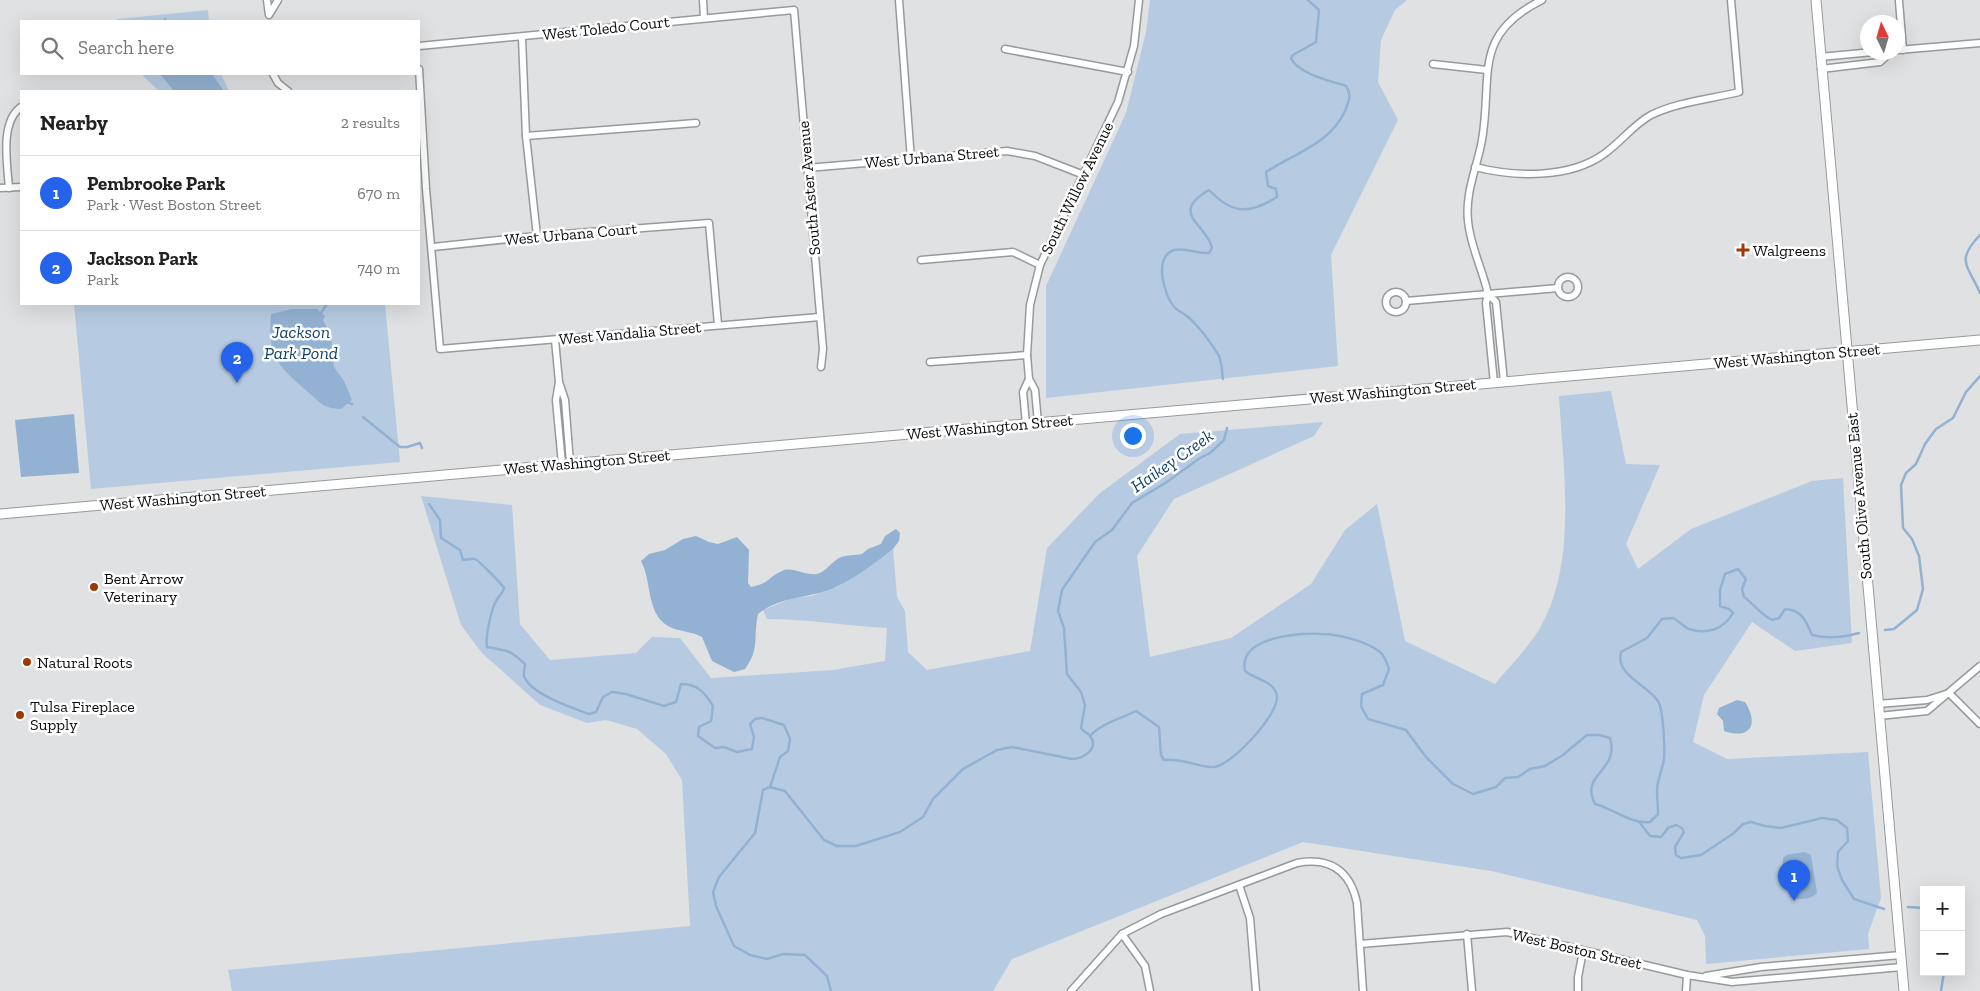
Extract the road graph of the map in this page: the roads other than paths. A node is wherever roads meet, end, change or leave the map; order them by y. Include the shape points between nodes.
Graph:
1 (267, 0) edge
2 (278, 0) edge
3 (703, 0) edge
4 (899, 0) edge
5 (1139, 0) edge
6 (1542, 0) edge
7 (1731, 0) edge
8 (1816, 0) edge
9 (1899, 1) edge
10 (794, 10) joint
11 (1899, 15) edge
12 (268, 18) edge
13 (704, 18) junction
14 (522, 38) junction
15 (1980, 43) edge
16 (420, 46) edge
17 (1005, 49) dead end
18 (1905, 50) edge
19 (1860, 53) edge
20 (1820, 57) junction
21 (1882, 60) edge
22 (1433, 64) dead end
23 (1821, 69) junction
24 (1487, 70) junction
25 (1128, 72) junction
26 (273, 75) edge
27 (419, 75) edge
28 (287, 90) edge
29 (420, 90) edge
30 (20, 108) edge
31 (420, 109) edge
32 (696, 123) dead end
33 (526, 136) junction
34 (910, 160) junction
35 (1475, 167) junction
36 (807, 168) junction
37 (1084, 175) junction
38 (20, 187) edge
39 (0, 188) edge
40 (9, 188) junction
41 (422, 190) edge
42 (537, 236) junction
43 (433, 247) junction
44 (921, 260) dead end
45 (1040, 265) junction
46 (1558, 288) dead end
47 (1488, 294) junction
48 (1406, 301) dead end
49 (820, 317) junction
50 (718, 325) junction
51 (555, 340) junction
52 (1980, 340) edge
53 (1846, 352) junction
54 (1027, 355) junction
55 (930, 362) dead end
56 (821, 367) dead end
57 (1029, 379) junction
58 (1504, 382) junction
59 (1494, 383) junction
60 (1038, 423) junction
61 (1026, 424) junction
62 (566, 464) junction
63 (0, 514) edge
64 (1980, 666) edge
65 (1949, 693) junction
66 (1878, 704) junction
67 (1879, 716) junction
68 (1980, 724) edge
69 (1239, 885) junction
70 (1122, 934) junction
71 (1467, 934) junction
72 (1360, 944) junction
73 (1583, 951) junction
74 (1901, 954) junction
75 (1902, 967) junction
76 (1687, 975) junction
77 (1702, 977) junction
78 (1071, 991) edge
79 (1150, 991) edge
80 (1256, 991) edge
81 (1363, 991) edge
82 (1472, 991) edge
83 (1578, 991) edge
84 (1686, 991) edge
85 (1904, 991) edge

1 - 12 street
2 - 12 street
3 - 13 street
4 - 34 street
5 - 25 street, South Willow Avenue
6 - 24 street via 1521,12 1503,29 1493,46
7 - 35 street via 1739,92 1654,114 1635,126 1603,155 1575,167 1520,175
8 - 20 main road, South Olive Avenue East
9 - 11 street
10 - 13 street, West Toledo Court
10 - 36 street, South Aster Avenue
13 - 14 street, West Toledo Court
14 - 16 street, West Toledo Court
14 - 33 street
15 - 18 street
17 - 25 street
19 - 20 street
20 - 23 main road, South Olive Avenue East
21 - 23 street
22 - 24 street
23 - 53 main road, South Olive Avenue East
24 - 35 street via 1484,125
25 - 37 street, South Willow Avenue via 1118,102
26 - 28 street
27 - 29 street
30 - 40 street via 11,114 4,126
31 - 41 street
32 - 33 street
33 - 42 street
34 - 36 street, West Urbana Street
34 - 37 street, West Urbana Street via 1007,151 1035,156
35 - 47 street via 1468,194 1468,223
36 - 49 street, South Aster Avenue
37 - 45 street, South Willow Avenue
38 - 40 street
39 - 40 street
41 - 43 street
42 - 43 street, West Urbana Court
42 - 50 street, West Urbana Court via 709,223
43 - 51 street, West Vandalia Street via 440,349
44 - 45 street via 1013,252
45 - 54 street, South Willow Avenue via 1030,304
46 - 47 street
47 - 48 street
47 - 58 street via 1496,302
47 - 59 street via 1486,302
49 - 50 street, West Vandalia Street
49 - 56 street, South Aster Avenue
50 - 51 street, West Vandalia Street
51 - 62 street via 559,382 556,400
52 - 53 main road, West Washington Street
53 - 58 main road, West Washington Street
53 - 66 main road, South Olive Avenue East
54 - 55 street
54 - 57 street, South Willow Avenue
57 - 60 street, South Willow Avenue via 1035,390
57 - 61 street, South Willow Avenue via 1023,392
58 - 59 main road, West Washington Street
59 - 60 main road, West Washington Street
60 - 61 main road, West Washington Street
61 - 62 main road, West Washington Street
62 - 63 main road, West Washington Street
64 - 65 street
65 - 66 street via 1927,700
65 - 67 street via 1927,711
65 - 68 street
66 - 67 main road, South Olive Avenue East
67 - 74 main road, South Olive Avenue East
69 - 70 street via 1161,914
69 - 72 street via 1297,863 1320,861 1331,865 1349,881 1355,896
69 - 80 street via 1250,918
70 - 78 street
70 - 79 street via 1145,966
71 - 72 street, West Boston Street
71 - 73 street, West Boston Street via 1507,932
71 - 82 street
72 - 81 street
73 - 76 street, West Boston Street
73 - 83 street
74 - 75 main road, South Olive Avenue East
74 - 77 street, West Boston Street via 1731,970
75 - 77 street, West Boston Street via 1732,982
75 - 85 main road, South Olive Avenue East
76 - 77 street, West Boston Street
76 - 84 street

